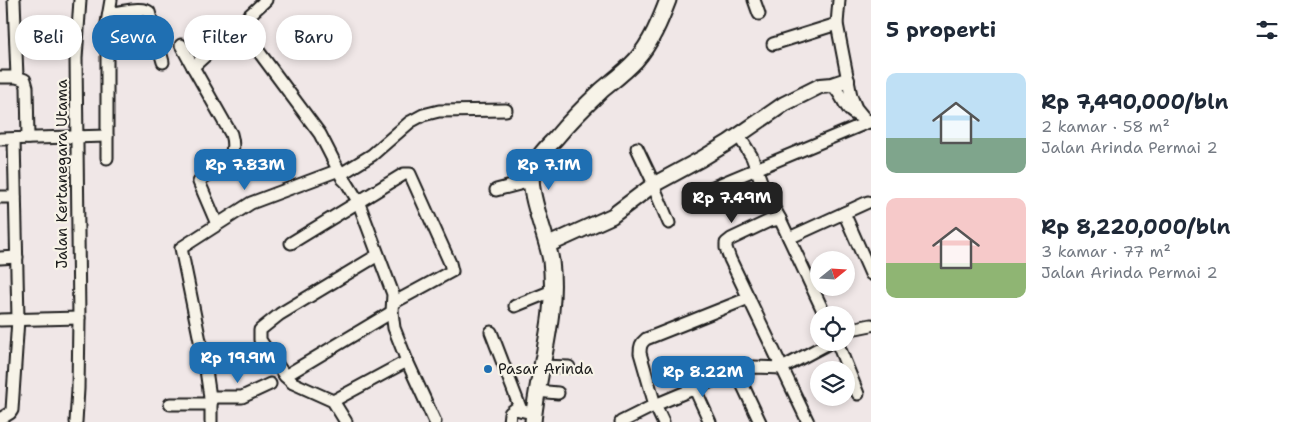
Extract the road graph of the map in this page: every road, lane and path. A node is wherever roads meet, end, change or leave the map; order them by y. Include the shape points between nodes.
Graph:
1 (14, 0) edge
2 (80, 0) edge
3 (111, 0) edge
4 (266, 0) edge
5 (668, 0) edge
6 (754, 0) edge
7 (839, 0) edge
8 (109, 13) junction
9 (759, 14) dead end
10 (250, 15) edge
11 (837, 24) junction
12 (773, 44) dead end
13 (181, 45) dead end
14 (201, 60) edge
15 (265, 60) edge
16 (163, 62) dead end
17 (193, 67) junction
18 (0, 77) edge
19 (17, 77) junction
20 (847, 80) junction
21 (832, 85) junction
22 (506, 110) dead end
23 (869, 121) edge
24 (76, 136) junction
25 (107, 136) junction
26 (739, 136) junction
27 (28, 138) junction
28 (0, 139) edge
29 (14, 139) junction
30 (637, 148) dead end
31 (107, 158) dead end
32 (757, 168) junction
33 (340, 172) junction
34 (531, 181) junction
35 (653, 184) junction
36 (711, 188) dead end
37 (496, 190) dead end
38 (0, 197) edge
39 (15, 197) junction
40 (358, 201) junction
41 (868, 202) dead end
42 (844, 213) junction
43 (780, 219) junction
44 (669, 223) dead end
45 (217, 224) junction
46 (789, 238) junction
47 (291, 243) dead end
48 (548, 245) junction
49 (378, 255) junction
50 (0, 258) edge
51 (16, 258) junction
52 (871, 274) edge
53 (552, 291) junction
54 (748, 298) junction
55 (515, 306) dead end
56 (820, 306) edge
57 (392, 308) junction
58 (79, 318) junction
59 (18, 319) junction
60 (0, 320) edge
61 (871, 325) edge
62 (855, 328) edge
63 (491, 332) dead end
64 (814, 351) edge
65 (841, 351) edge
66 (407, 360) junction
67 (541, 366) junction
68 (568, 367) dead end
69 (782, 368) junction
70 (736, 371) junction
71 (285, 376) junction
72 (270, 384) dead end
73 (694, 388) junction
74 (536, 391) junction
75 (558, 393) dead end
76 (858, 394) dead end
77 (210, 400) junction
78 (333, 401) junction
79 (170, 404) dead end
80 (655, 405) junction
81 (529, 415) edge
82 (0, 419) edge
83 (76, 422) edge
84 (210, 422) edge
85 (346, 422) edge
86 (435, 422) edge
87 (509, 422) edge
88 (621, 422) edge
89 (662, 422) edge
90 (710, 422) edge
91 (760, 422) edge
92 (808, 422) edge

1 - 19 street
2 - 24 street, Jalan Kertanegara Utama
3 - 8 street
4 - 10 street
5 - 34 main road via 648,45 544,151 532,171
6 - 9 street
7 - 11 street
8 - 16 street via 141,9 148,12
8 - 25 street
11 - 12 street
11 - 20 street
13 - 17 street
14 - 17 street
15 - 33 street via 320,134
17 - 45 street via 234,144 233,153 227,161 199,182
18 - 19 street
19 - 27 street via 24,78 27,87
20 - 21 street
20 - 23 street via 856,108
21 - 23 street via 853,115
21 - 26 street via 820,86 784,104
22 - 33 street via 439,111 423,115 410,122 372,155
23 - 32 street
24 - 25 street
24 - 27 street
24 - 58 street, Jalan Kertanegara Utama
25 - 31 street
26 - 32 street
26 - 35 street
27 - 29 street
28 - 29 street
29 - 39 street
30 - 35 street
32 - 36 street
32 - 43 street via 768,199
33 - 40 street
33 - 45 street via 257,200
34 - 37 street
34 - 48 main road
35 - 44 street
35 - 48 street via 612,216
38 - 39 street
39 - 51 street
40 - 47 street
40 - 49 street
40 - 57 street via 404,174 410,174 452,268 451,273
41 - 42 street
42 - 46 street
42 - 52 street
43 - 46 street
43 - 54 street via 769,221 726,243
45 - 77 street via 180,250 200,336
46 - 56 street
48 - 53 main road
49 - 57 street via 393,294
49 - 71 street via 262,327 260,340
50 - 51 street
51 - 59 street
53 - 55 street
53 - 67 main road
54 - 69 street
54 - 80 street via 642,342 640,353
57 - 66 street via 394,328
57 - 71 street
58 - 59 street
58 - 83 street, Jalan Kertanegara Utama
59 - 60 street
59 - 82 street via 12,410
61 - 62 street
63 - 81 street
64 - 69 street
65 - 76 street
66 - 78 street
66 - 86 street
67 - 68 street
67 - 74 main road
69 - 70 street
69 - 92 street
70 - 73 street
70 - 91 street
71 - 78 street via 293,383
72 - 77 street via 242,397
73 - 80 street
73 - 90 street
74 - 75 street
74 - 81 main road
77 - 79 street
77 - 84 street
78 - 85 street
80 - 88 street
80 - 89 street
81 - 87 street via 515,409 510,413

